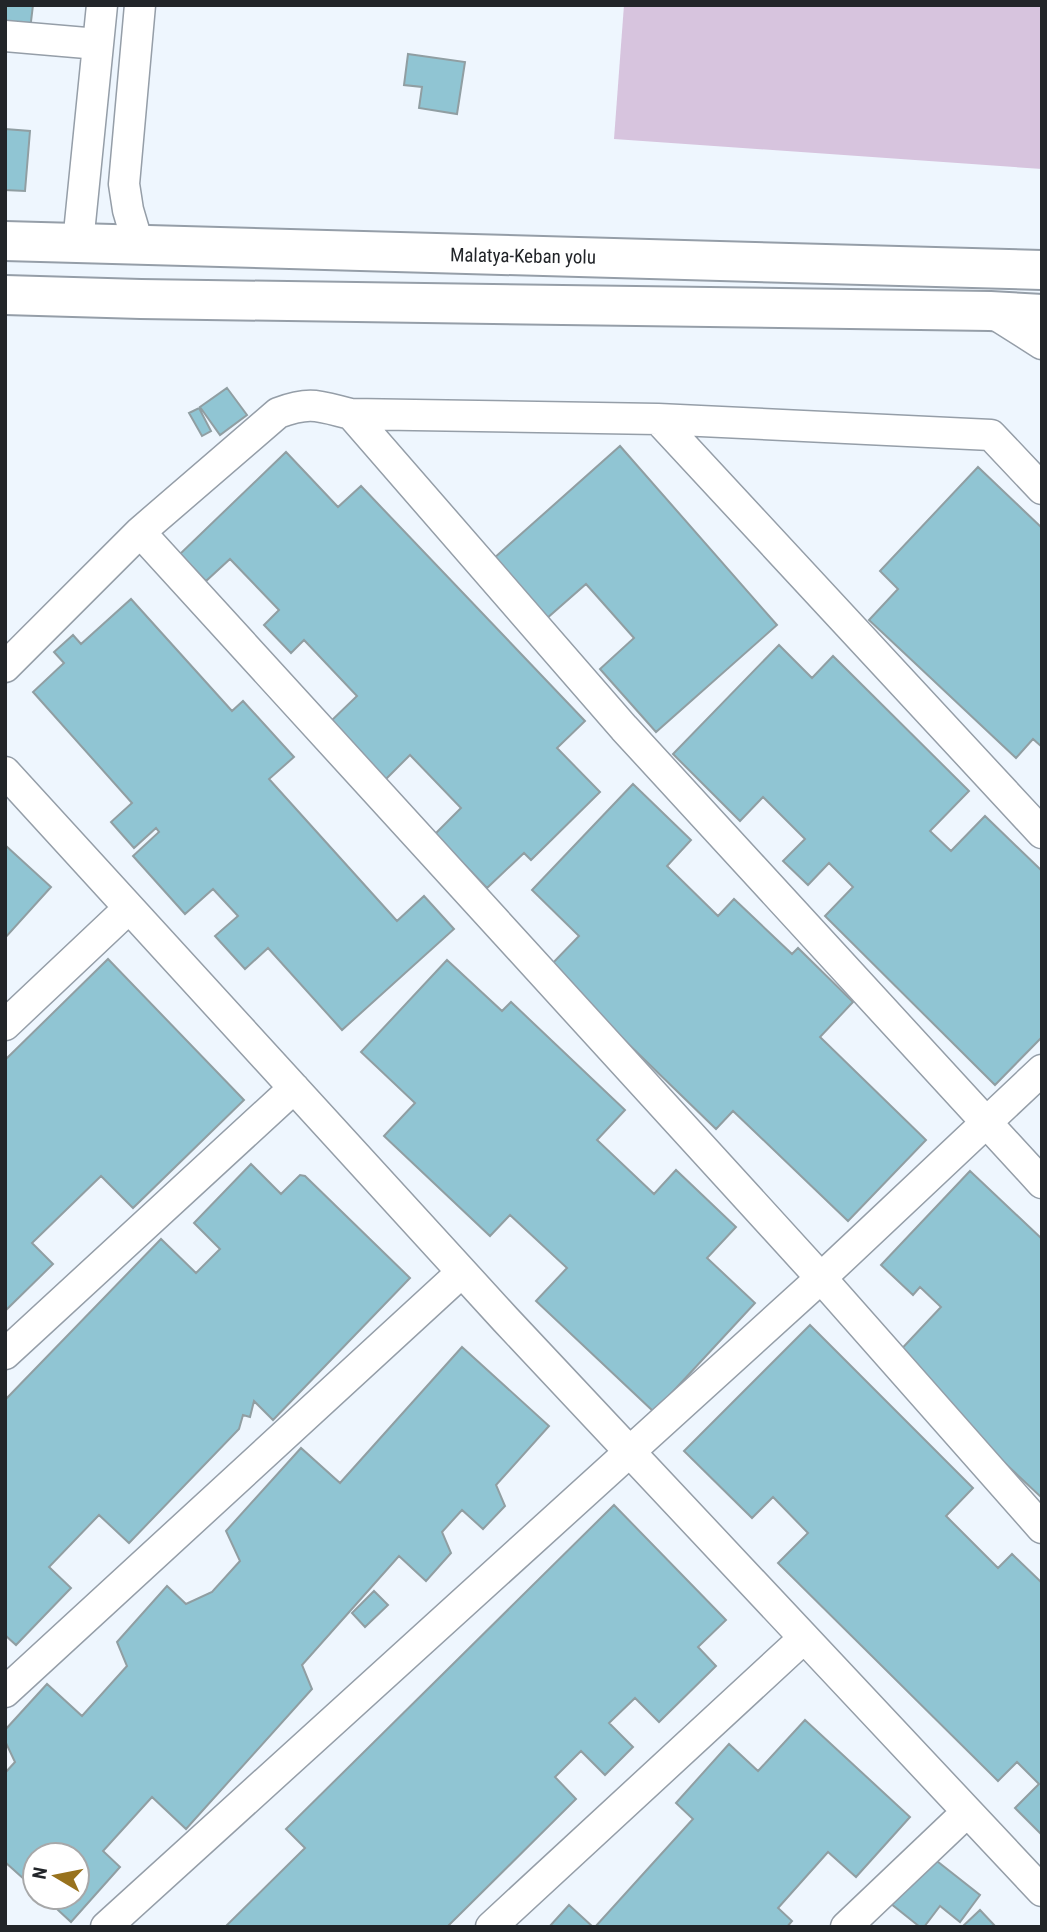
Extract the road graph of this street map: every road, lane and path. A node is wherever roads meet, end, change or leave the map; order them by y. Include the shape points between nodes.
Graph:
1 (102, 5) edge
2 (140, 5) edge
3 (5, 36) edge
4 (98, 44) junction
5 (5, 241) edge
6 (78, 243) junction
7 (138, 244) junction
8 (1042, 270) edge
9 (5, 295) edge
10 (990, 311) junction
11 (1042, 314) edge
12 (1042, 344) edge
13 (351, 414) junction
14 (658, 419) junction
15 (1042, 489) edge
16 (140, 532) junction
17 (5, 667) edge
18 (5, 772) edge
19 (1042, 833) edge
20 (129, 908) junction
21 (5, 1025) edge
22 (1042, 1070) edge
23 (294, 1088) junction
24 (986, 1122) junction
25 (1042, 1183) edge
26 (462, 1272) junction
27 (821, 1278) junction
28 (5, 1354) edge
29 (630, 1453) junction
30 (1042, 1528) edge
31 (804, 1638) junction
32 (5, 1692) edge
33 (967, 1812) junction
34 (1042, 1891) edge
35 (106, 1927) edge
36 (491, 1927) edge
37 (846, 1927) edge

1 - 4 street
2 - 7 street via 124,184
3 - 4 street
4 - 6 street
5 - 6 highway, Malatya-Keban yolu
6 - 7 highway, Malatya-Keban yolu
7 - 8 highway, Malatya-Keban yolu
9 - 10 highway
10 - 11 highway
10 - 12 street
13 - 14 street
13 - 16 street via 318,405 278,413
13 - 24 street via 624,729
14 - 15 street via 991,435
14 - 19 street
16 - 17 street
16 - 27 street
18 - 20 street
20 - 21 street
20 - 23 street
22 - 24 street
23 - 26 street
23 - 28 street
24 - 25 street
24 - 27 street
26 - 29 street
26 - 32 street
27 - 29 street
27 - 30 street
29 - 31 street
29 - 35 street
31 - 33 street
31 - 36 street
33 - 34 street
33 - 37 street

